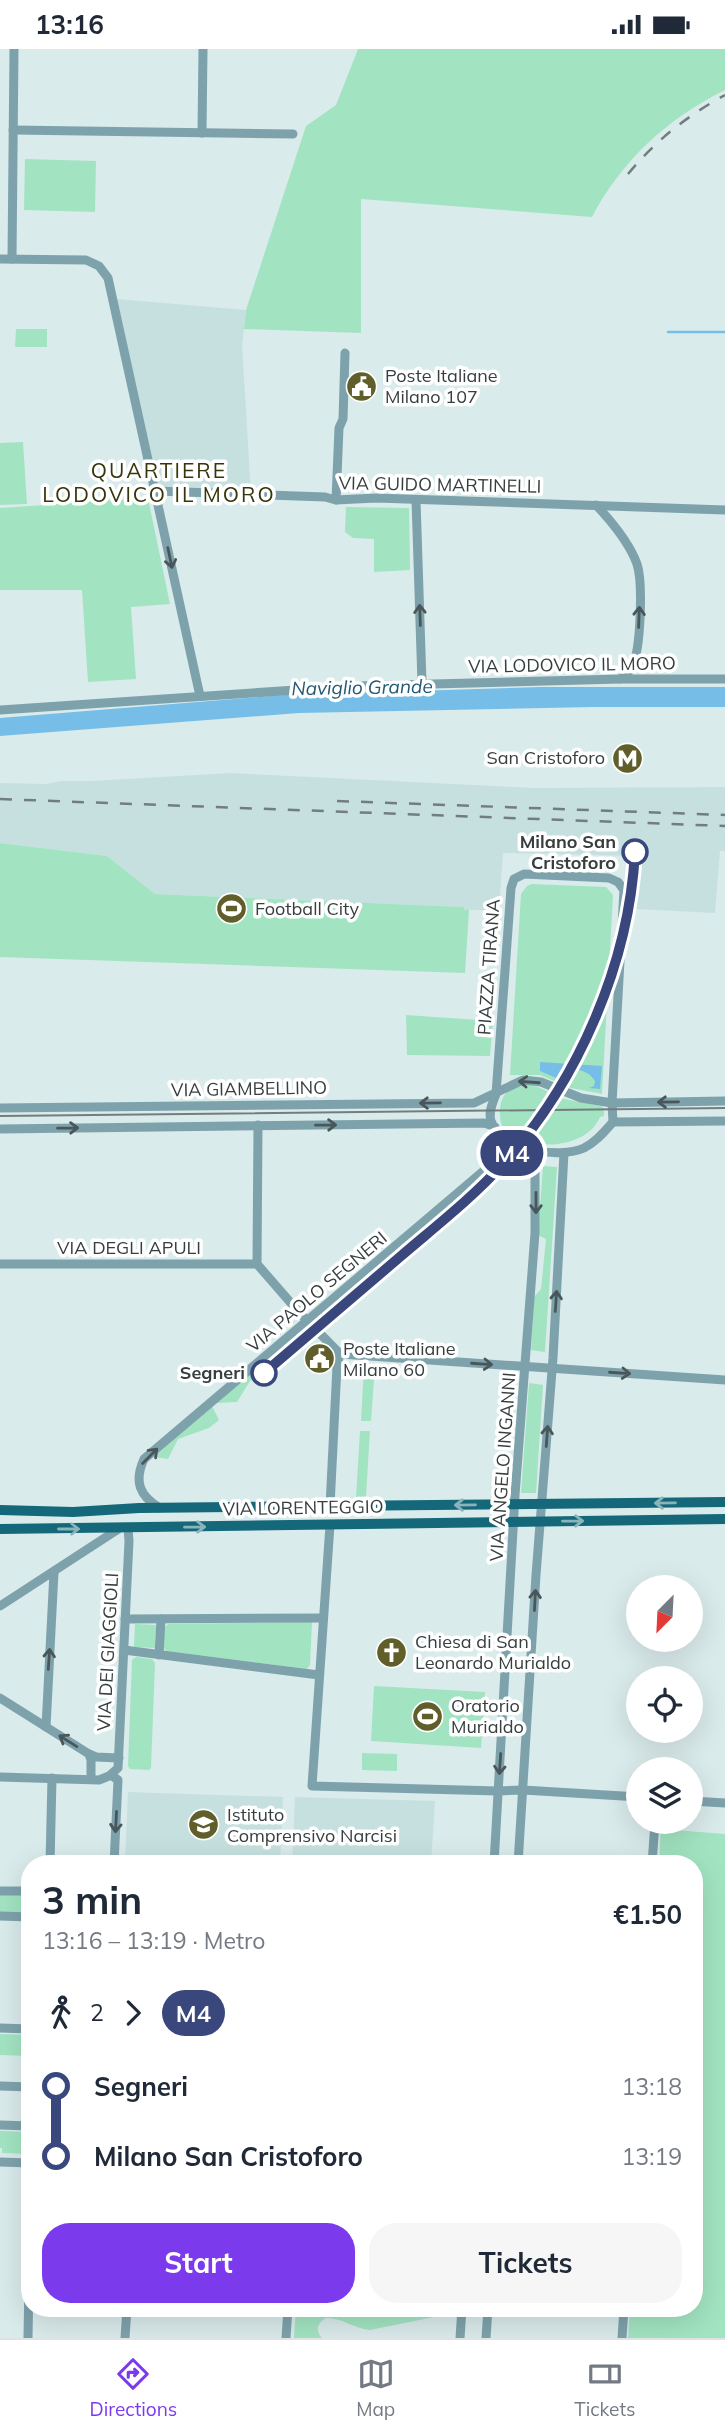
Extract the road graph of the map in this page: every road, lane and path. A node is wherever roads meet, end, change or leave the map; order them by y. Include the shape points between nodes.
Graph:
1 (14, 49) edge
2 (203, 49) edge
3 (13, 130) junction
4 (202, 133) junction
5 (293, 134) dead end
6 (0, 259) edge
7 (12, 259) junction
8 (345, 353) dead end
9 (155, 491) junction
10 (336, 500) junction
11 (416, 500) junction
12 (596, 505) junction
13 (725, 510) edge
14 (629, 671) junction
15 (620, 679) junction
16 (638, 679) junction
17 (725, 679) edge
18 (422, 683) junction
19 (201, 696) junction
20 (0, 710) edge
21 (496, 1094) junction
22 (725, 1101) edge
23 (612, 1103) junction
24 (0, 1108) edge
25 (725, 1121) edge
26 (613, 1122) junction
27 (258, 1125) junction
28 (495, 1127) junction
29 (0, 1129) edge
30 (524, 1149) junction
31 (564, 1153) junction
32 (493, 1163) junction
33 (0, 1264) edge
34 (257, 1264) junction
35 (307, 1319) junction
36 (340, 1354) junction
37 (526, 1367) junction
38 (552, 1369) junction
39 (725, 1380) edge
40 (725, 1502) edge
41 (606, 1503) junction
42 (515, 1504) junction
43 (542, 1504) junction
44 (330, 1506) junction
45 (415, 1506) junction
46 (242, 1508) junction
47 (128, 1509) junction
48 (161, 1509) junction
49 (0, 1510) edge
50 (20, 1510) junction
51 (725, 1519) edge
52 (606, 1520) junction
53 (540, 1521) junction
54 (515, 1523) junction
55 (415, 1524) junction
56 (330, 1525) junction
57 (242, 1526) junction
58 (19, 1528) junction
59 (124, 1528) junction
60 (0, 1529) edge
61 (54, 1572) junction
62 (0, 1605) edge
63 (322, 1618) junction
64 (125, 1619) junction
65 (161, 1619) junction
66 (124, 1650) junction
67 (159, 1655) junction
68 (319, 1675) junction
69 (0, 1698) edge
70 (46, 1727) junction
71 (89, 1754) junction
72 (119, 1758) junction
73 (0, 1777) edge
74 (52, 1778) junction
75 (115, 1778) junction
76 (91, 1779) junction
77 (523, 1790) junction
78 (498, 1791) junction
79 (626, 1796) edge
80 (703, 1802) edge
81 (725, 1803) edge
82 (654, 1834) edge
83 (50, 1855) edge
84 (114, 1855) edge
85 (494, 1855) edge
86 (519, 1855) edge
87 (653, 1855) edge
88 (0, 1891) edge
89 (21, 1891) edge
90 (0, 1916) edge
91 (21, 1917) edge
92 (0, 2028) edge
93 (21, 2029) edge
94 (0, 2086) edge
95 (21, 2087) edge
96 (0, 2125) edge
97 (21, 2126) edge
98 (0, 2162) edge
99 (21, 2162) edge
100 (28, 2317) edge
101 (126, 2317) edge
102 (287, 2317) edge
103 (461, 2317) edge
104 (487, 2317) edge
105 (623, 2317) edge
106 (27, 2338) edge
107 (125, 2338) edge
108 (286, 2338) edge
109 (460, 2338) edge
110 (486, 2338) edge
111 (622, 2338) edge

1 - 3 street
2 - 4 street
3 - 4 street
3 - 7 street
4 - 5 street
6 - 7 street
7 - 9 street via 86,260 104,271 111,285
8 - 10 street
9 - 10 street, VIA GUIDO MARTINELLI
9 -> 19 street
10 - 11 street, VIA GUIDO MARTINELLI
11 - 12 street, VIA GUIDO MARTINELLI
18 -> 11 street
12 - 13 street, VIA GUIDO MARTINELLI
14 -> 12 street via 637,647 640,577 630,551
14 - 15 street
14 - 16 street
15 - 16 street, VIA LODOVICO IL MORO
15 - 18 street, VIA LODOVICO IL MORO
16 - 17 street, VIA LODOVICO IL MORO
18 - 19 street, VIA LODOVICO IL MORO
19 - 20 street, VIA LODOVICO IL MORO
23 -> 21 street via 572,1096 532,1080 514,1082
21 - 23 street, PIAZZA TIRANA via 514,879 524,874 610,879 624,890
21 -> 24 street, VIA GIAMBELLINO via 474,1103
21 - 28 street, PIAZZA TIRANA via 490,1114
22 -> 23 street
23 - 26 street, PIAZZA TIRANA
25 - 26 street
26 - 31 street via 592,1143
27 -> 28 street, VIA GIAMBELLINO via 484,1123
29 -> 27 street, VIA GIAMBELLINO
27 - 34 street
28 - 30 street
28 - 32 street
30 - 31 street
30 - 32 street, VIA PAOLO SEGNERI
30 -> 37 street, VIA ANGELO INGANNI via 535,1165 537,1199
38 -> 31 street
32 - 35 street, VIA PAOLO SEGNERI
33 - 34 street, VIA DEGLI APULI
34 - 35 street
35 - 36 street
48 -> 35 street, VIA PAOLO SEGNERI via 147,1501 138,1484 144,1459
36 -> 37 street
36 - 44 street
37 - 38 street
37 - 42 street, VIA ANGELO INGANNI
38 -> 39 street
43 -> 38 street
40 -> 41 main road, VIA LORENTEGGIO
41 - 43 main road, VIA LORENTEGGIO
41 - 52 street
42 - 43 main road, VIA LORENTEGGIO
42 -> 45 main road, VIA LORENTEGGIO
42 - 54 street, VIA ANGELO INGANNI
43 - 53 street
44 - 45 main road, VIA LORENTEGGIO
44 - 46 main road, VIA LORENTEGGIO
45 - 55 main road
46 - 48 main road, VIA LORENTEGGIO
46 - 57 main road
47 - 48 main road, VIA LORENTEGGIO
47 - 50 main road, VIA LORENTEGGIO
47 - 59 main road
49 - 50 main road, VIA LORENTEGGIO
50 - 58 main road
51 - 52 main road, VIA LORENTEGGIO
53 -> 52 main road, VIA LORENTEGGIO
53 - 54 main road, VIA LORENTEGGIO
77 -> 53 street
54 - 55 main road, VIA LORENTEGGIO
54 -> 78 street, VIA ANGELO INGANNI
55 - 56 main road, VIA LORENTEGGIO
56 - 57 main road, VIA LORENTEGGIO
56 - 63 street
59 -> 57 main road, VIA LORENTEGGIO
58 -> 59 main road, VIA LORENTEGGIO
58 - 60 main road, VIA LORENTEGGIO
59 - 61 street
59 - 64 street, VIA DEI GIAGGIOLI via 129,1541
61 - 62 street
70 -> 61 street
63 - 65 street
63 - 68 street
64 - 65 street
64 - 66 street, VIA DEI GIAGGIOLI
65 - 67 street
66 - 67 street
66 - 72 street, VIA DEI GIAGGIOLI
67 - 68 street
68 - 78 street via 312,1786
69 - 70 street
71 -> 70 street
71 - 72 street
71 - 76 street
72 - 75 street, VIA DEI GIAGGIOLI
73 - 74 street
74 - 76 street
74 - 83 street
75 - 76 street
75 -> 84 street, VIA DEI GIAGGIOLI
77 - 78 street
77 - 79 street
77 - 86 street
78 - 85 street, VIA ANGELO INGANNI
80 - 81 street
82 - 87 street
88 - 89 street
90 - 91 street
92 - 93 street
94 - 95 street
96 - 97 street
98 - 99 street
100 - 106 street
101 - 107 street
102 - 108 street
103 - 109 street
104 - 110 street
105 - 111 street

